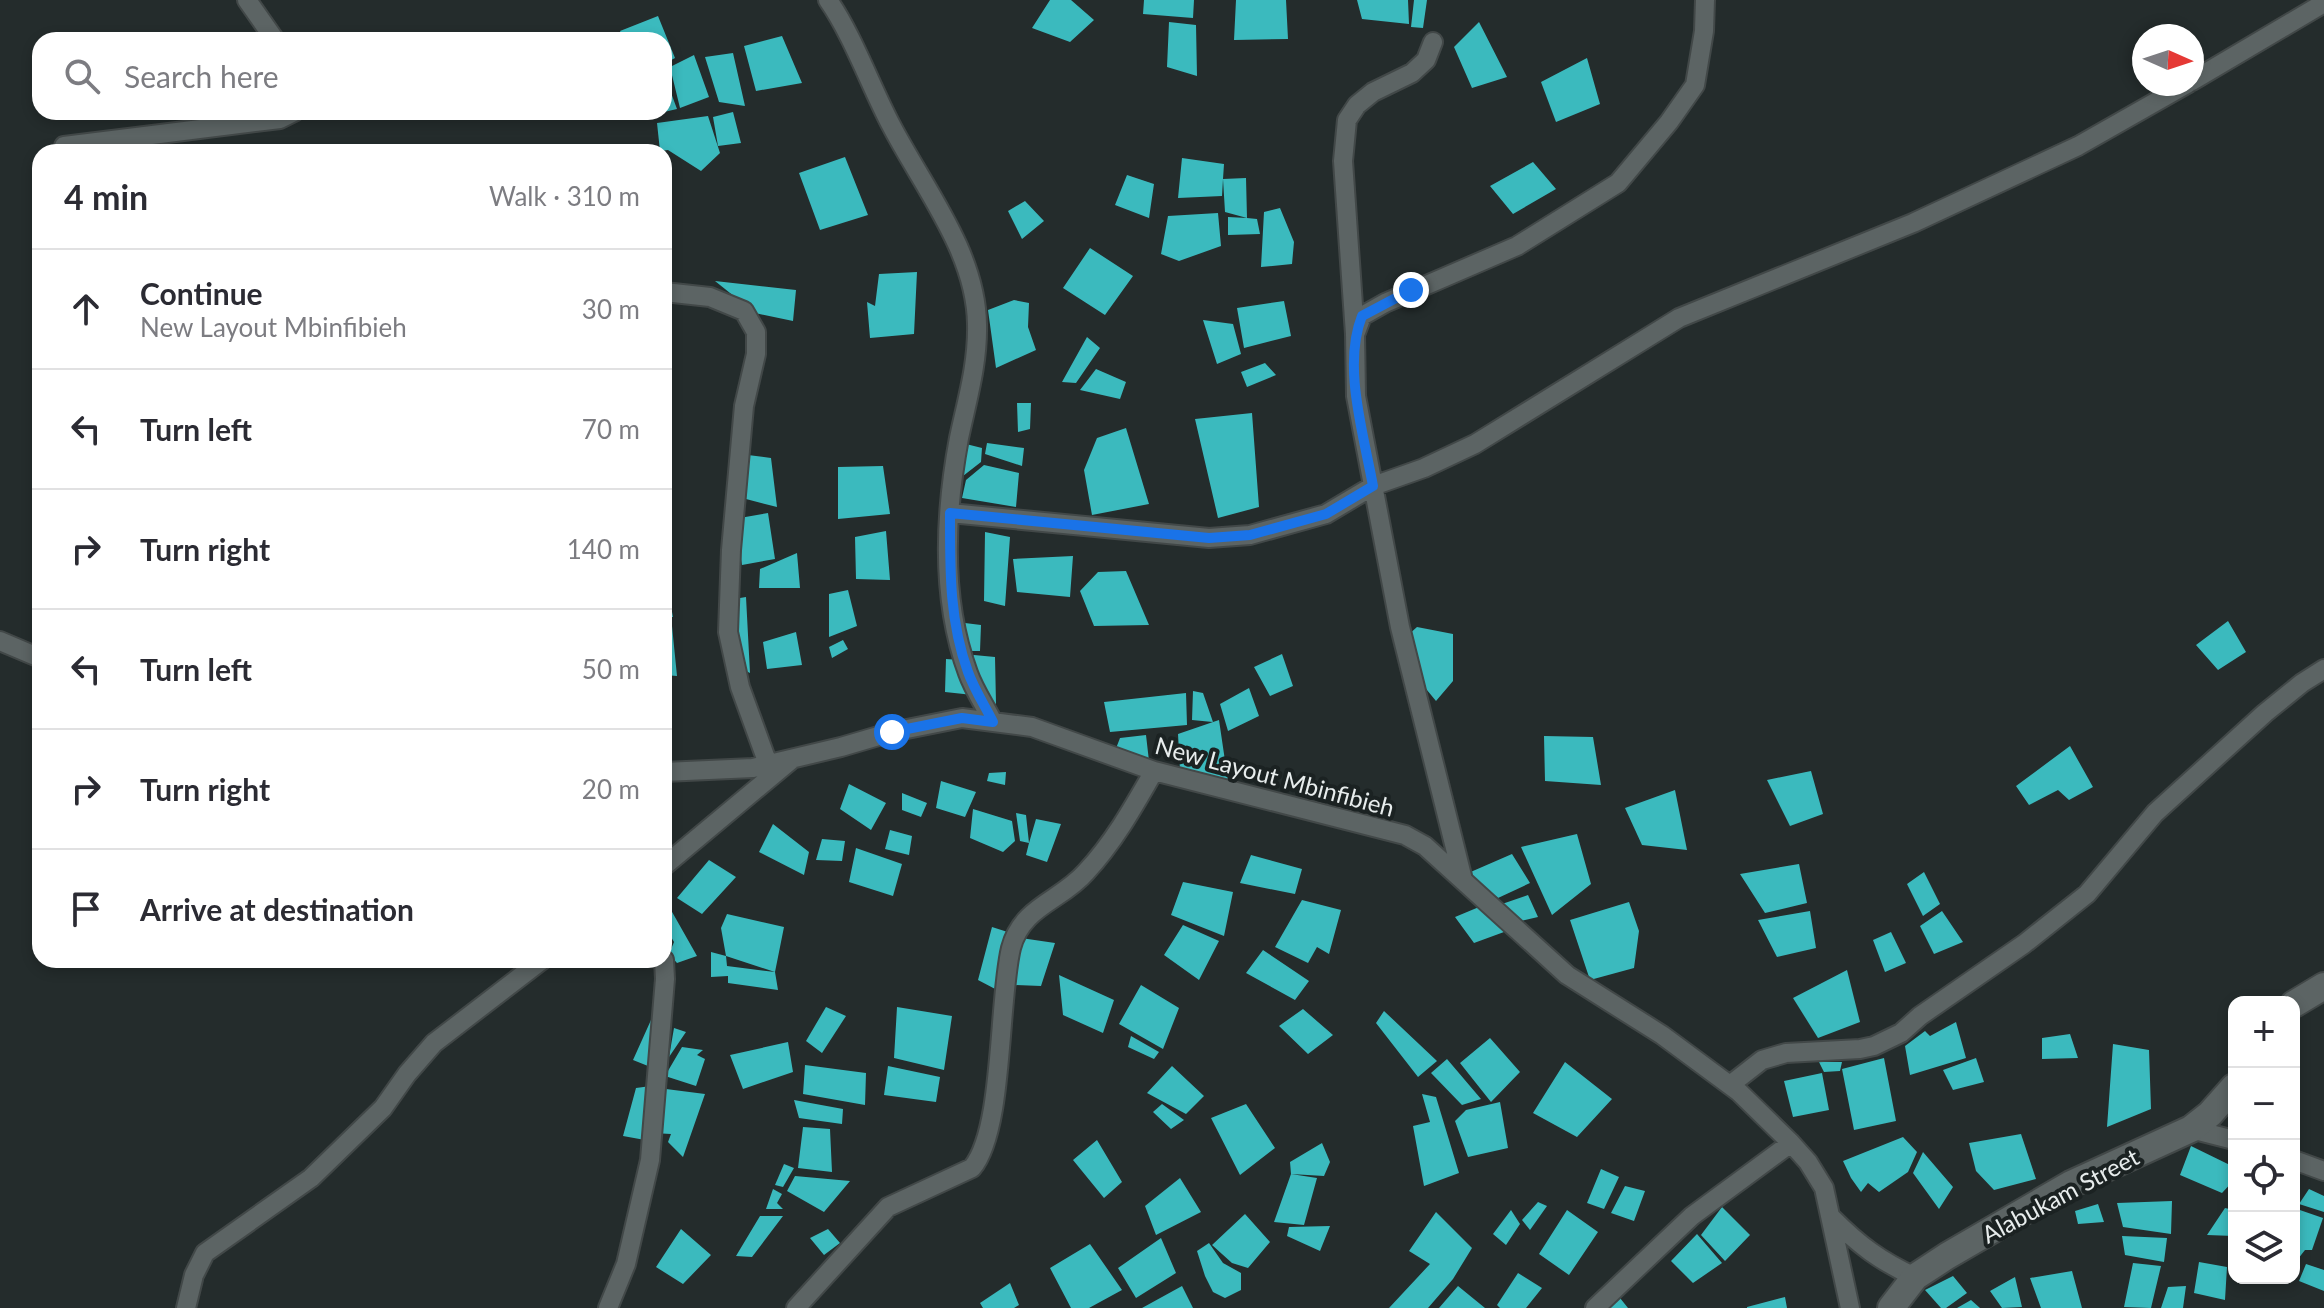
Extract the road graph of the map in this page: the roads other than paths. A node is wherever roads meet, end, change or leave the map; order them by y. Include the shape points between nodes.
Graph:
1 (247, 0) edge
2 (828, 0) edge
3 (1705, 0) edge
4 (2324, 3) edge
5 (269, 32) edge
6 (1433, 42) dead end
7 (2204, 75) edge
8 (2167, 96) edge
9 (272, 120) edge
10 (80, 144) edge
11 (672, 293) edge
12 (1355, 334) junction
13 (1373, 486) junction
14 (950, 513) junction
15 (0, 641) edge
16 (32, 655) edge
17 (2324, 669) edge
18 (993, 722) junction
19 (793, 758) junction
20 (768, 764) junction
21 (1154, 771) junction
22 (672, 772) edge
23 (672, 859) edge
24 (1463, 880) junction
25 (532, 968) edge
26 (664, 968) edge
27 (2324, 986) edge
28 (2300, 1000) edge
29 (1730, 1085) junction
30 (2228, 1094) edge
31 (2191, 1129) junction
32 (2228, 1138) edge
33 (1791, 1143) junction
34 (2300, 1162) edge
35 (2324, 1171) edge
36 (1832, 1218) junction
37 (1915, 1277) junction
38 (186, 1308) edge
39 (608, 1308) edge
40 (796, 1308) edge
41 (1595, 1308) edge
42 (1850, 1308) edge
43 (1891, 1308) edge

1 - 5 street
2 - 14 street via 968,275 977,322 975,370
3 - 12 street via 1695,85 1618,183 1517,246 1362,316
4 - 7 street
6 - 12 street via 1426,60 1412,73 1373,92 1347,120 1343,161
8 - 13 street via 2078,146 1913,223 1679,318 1475,444
9 - 10 street
11 - 20 street via 710,297 744,311 756,332 744,406 728,632 740,687
12 - 13 street via 1356,396
13 - 14 street via 1326,514 1250,535 1209,538
13 - 24 street via 1400,627
14 - 18 street via 950,592 956,629 968,674
15 - 16 street
17 - 29 street via 2265,713 2155,813 2087,894 1901,1033 1874,1046 1762,1060
18 - 19 street, New Layout Mbinfibieh via 941,721
18 - 21 street, New Layout Mbinfibieh via 1032,727
19 - 20 street, New Layout Mbinfibieh
19 - 23 street
20 - 22 street, New Layout Mbinfibieh
21 - 24 street, New Layout Mbinfibieh via 1385,828 1425,846
21 - 40 street via 1085,875 1023,920 1012,947 991,1113 980,1159 972,1168 888,1207
24 - 29 street, New Layout Mbinfibieh via 1567,975
25 - 38 street via 434,1043 383,1108 311,1178 205,1253
26 - 39 street via 650,1160 626,1264
27 - 28 street
29 - 33 street, New Layout Mbinfibieh
30 - 31 street, Alabukam Street
31 - 32 street
31 - 37 street, Alabukam Street via 2071,1184
33 - 36 street, New Layout Mbinfibieh via 1824,1188
33 - 41 street via 1692,1216
34 - 35 street
36 - 37 street via 1863,1248
36 - 42 street, New Layout Mbinfibieh
37 - 43 street, Alabukam Street

